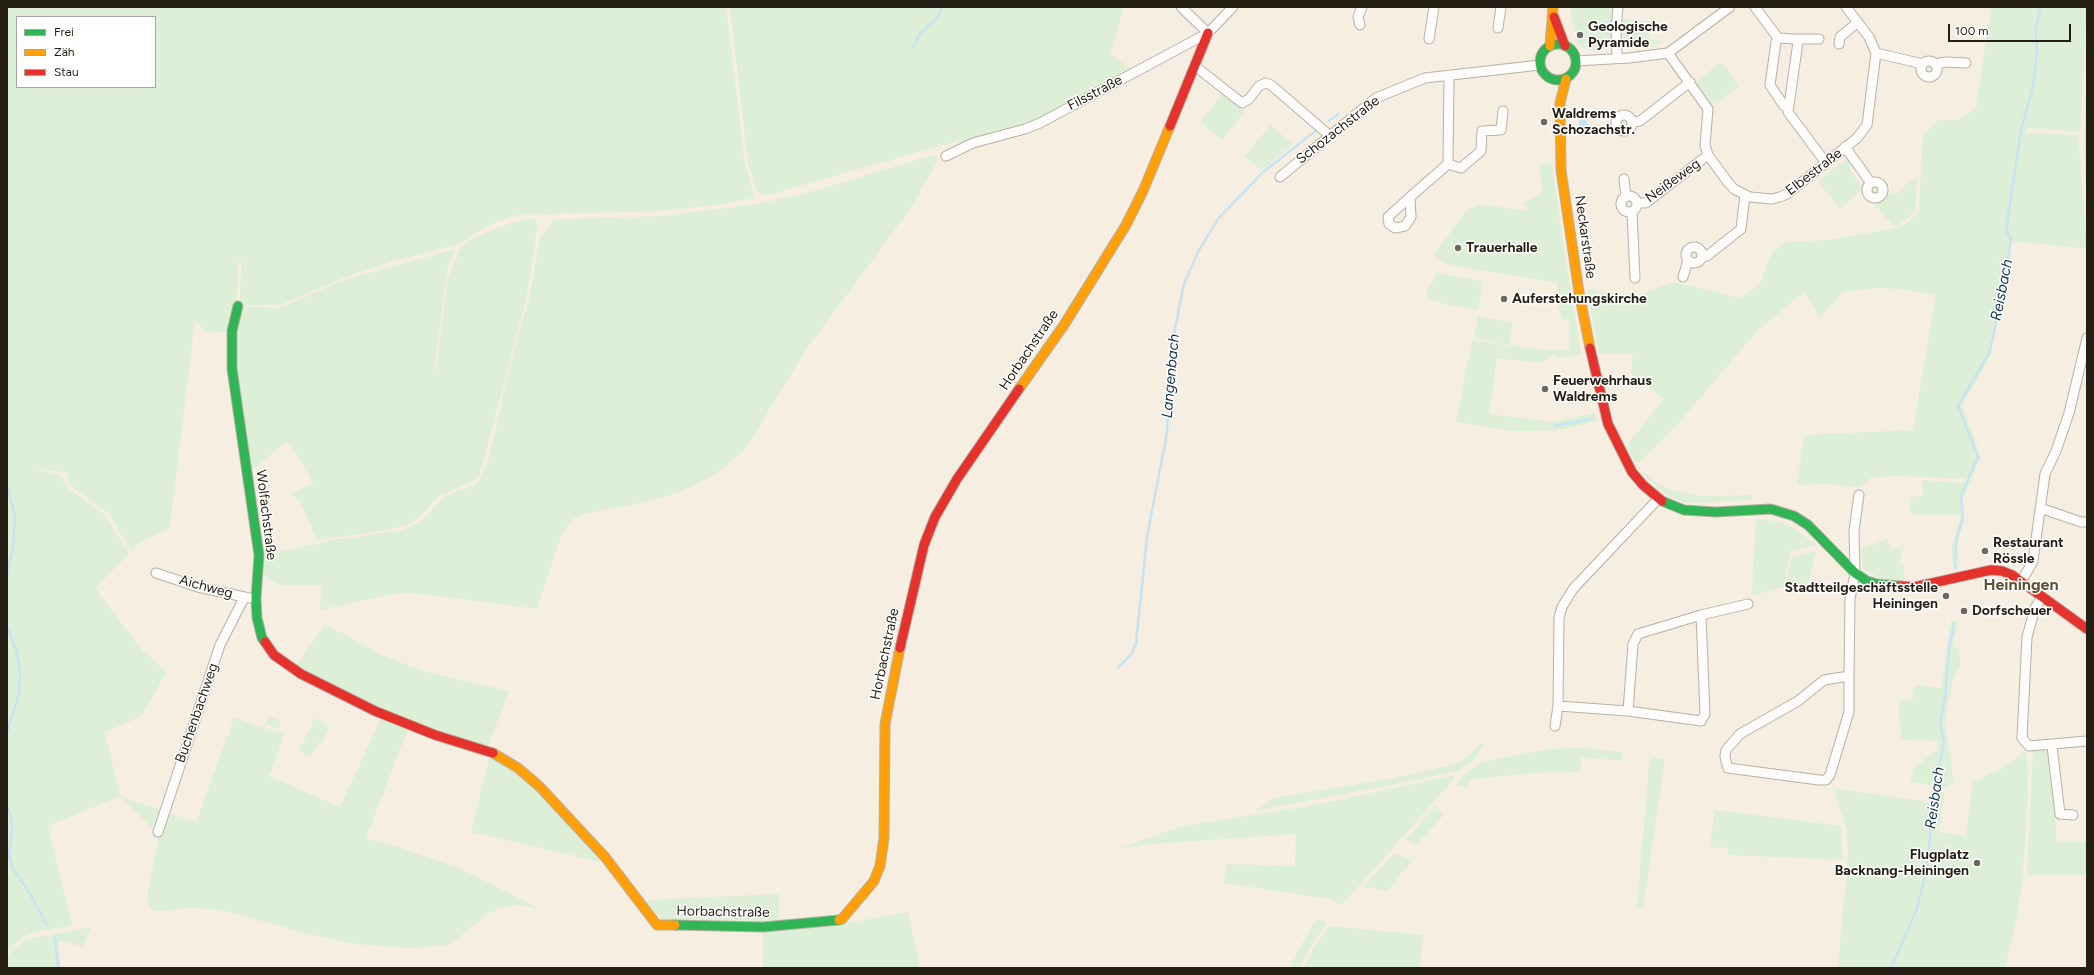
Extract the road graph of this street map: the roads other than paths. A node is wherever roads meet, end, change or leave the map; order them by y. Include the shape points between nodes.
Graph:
1 (1181, 7) edge
2 (1233, 7) edge
3 (1362, 7) edge
4 (1434, 7) edge
5 (1501, 7) edge
6 (1618, 7) edge
7 (1730, 7) edge
8 (1755, 7) edge
9 (1859, 7) edge
10 (1849, 10) edge
11 (1554, 11) edge
12 (1858, 22) junction
13 (1360, 25) dead end
14 (1498, 28) dead end
15 (1208, 32) junction
16 (1778, 38) junction
17 (1819, 38) dead end
18 (1794, 39) junction
19 (1429, 40) dead end
20 (1839, 44) dead end
21 (1550, 46) junction
22 (1565, 46) junction
23 (1668, 53) junction
24 (1876, 53) junction
25 (1617, 58) junction
26 (1576, 61) junction
27 (1966, 63) dead end
28 (1924, 64) junction
29 (1936, 64) junction
30 (1540, 65) junction
31 (1195, 66) junction
32 (1448, 75) junction
33 (1548, 78) junction
34 (1566, 79) junction
35 (1690, 82) junction
36 (1560, 103) junction
37 (1787, 106) junction
38 (1503, 111) dead end
39 (1633, 122) junction
40 (1329, 135) junction
41 (1846, 148) junction
42 (1708, 155) junction
43 (946, 156) dead end
44 (1826, 162) junction
45 (1448, 164) junction
46 (1280, 177) dead end
47 (1624, 179) dead end
48 (1871, 183) dead end
49 (1746, 195) junction
50 (1410, 197) dead end
51 (1626, 197) junction
52 (1638, 203) junction
53 (1632, 212) junction
54 (1702, 256) junction
55 (1688, 260) junction
56 (1683, 277) dead end
57 (1635, 278) dead end
58 (238, 306) dead end
59 (2087, 338) edge
60 (1859, 495) dead end
61 (1658, 499) junction
62 (2040, 508) junction
63 (2087, 522) edge
64 (156, 573) dead end
65 (1855, 573) junction
66 (2021, 582) junction
67 (2042, 597) junction
68 (244, 598) junction
69 (256, 598) junction
70 (1748, 604) dead end
71 (1702, 614) junction
72 (2087, 629) edge
73 (1849, 676) junction
74 (1558, 706) junction
75 (1628, 711) junction
76 (1555, 726) dead end
77 (2087, 742) edge
78 (2052, 746) junction
79 (490, 752) joint
80 (2073, 815) dead end
81 (158, 832) dead end

1 - 15 street
2 - 15 street, Filsstraße
3 - 13 street via 1358,17
4 - 19 street
5 - 14 street
6 - 25 street
7 - 23 street
8 - 16 street
9 - 10 street
10 - 12 street
11 - 21 street
11 - 22 street
12 - 20 street via 1840,37
12 - 24 street via 1874,45
15 - 31 street, Horbachstraße
15 - 43 street, Filsstraße via 1040,123 973,144
16 - 18 street
16 - 37 street via 1770,85 1784,106
17 - 18 street
18 - 37 street via 1798,42 1791,100
21 - 22 street
21 - 30 street via 1542,55
22 - 26 street via 1572,51
23 - 25 street
23 - 35 street, Elbestraße
24 - 28 street
24 - 41 street, Elbestraße via 1867,125
25 - 26 street
26 - 34 street via 1573,72
27 - 29 street
28 - 29 street via 1928,61
28 - 29 street via 1922,72 1928,78 1936,74
30 - 32 street, Schozachstraße
30 - 33 street
31 - 40 street via 1242,103 1260,86 1266,83 1271,85
31 - 79 street, Horbachstraße via 1143,191 1126,225 1064,324 957,479 935,517 924,545 889,697 885,724 884,838 880,866 867,890 842,918 832,922 805,925 658,925 605,858 539,786 518,768
32 - 40 street, Schozachstraße via 1425,78 1376,98
32 - 45 street
33 - 34 street
33 - 36 street, Neckarstraße
34 - 36 street, Neckarstraße
35 - 39 street via 1640,121
35 - 42 street, Elbestraße via 1708,109 1705,145
36 - 61 street, Neckarstraße via 1562,170 1571,244 1603,408 1619,449 1632,472
37 - 44 street via 1788,112
38 - 45 street via 1501,130 1482,131 1481,151 1460,168
39 - 39 street via 1630,129 1623,134 1617,126 1619,117 1626,115 1631,117
40 - 46 street, Schozachstraße
41 - 44 street, Elbestraße
41 - 48 street
42 - 49 street, Elbestraße via 1734,189
42 - 52 street, Neißeweg via 1646,203
44 - 49 street, Elbestraße via 1780,197 1772,199
45 - 50 street
47 - 51 street, Neißeweg
49 - 54 street via 1741,229 1707,256
51 - 52 street, Neißeweg via 1634,197
51 - 53 street, Neißeweg via 1621,203 1622,208
52 - 53 street, Neißeweg
53 - 57 street, Neißeweg
54 - 55 street via 1695,263
54 - 55 street via 1698,248 1690,247 1686,253
55 - 56 street
58 - 69 street, Wolfachstraße via 232,331 232,369 260,555
59 - 62 street via 2069,413 2046,474
60 - 65 street via 1854,531
61 - 65 street via 1684,510 1716,512 1771,509 1794,516 1808,525
61 - 74 street via 1573,589 1562,607 1559,618
62 - 63 street
62 - 66 street via 2033,561
64 - 68 street, Aichweg
65 - 66 street via 1867,581 1901,587 1927,585 1991,570 2012,575
65 - 73 street via 1850,599
66 - 67 street
67 - 72 street
67 - 78 street via 2035,608 2027,637 2022,738 2029,746
68 - 69 street, Aichweg
68 - 81 street, Buchenbachweg via 220,645
69 - 79 street, Wolfachstraße via 257,618 267,648 301,674 385,716
70 - 71 street
71 - 75 street via 1638,634 1633,644
71 - 75 street via 1706,714 1701,720
73 - 73 street via 1849,712 1830,775 1826,780 1728,768 1724,757 1726,750 1740,734 1798,701 1824,680
74 - 75 street
74 - 76 street
77 - 78 street
78 - 80 street via 2060,814

